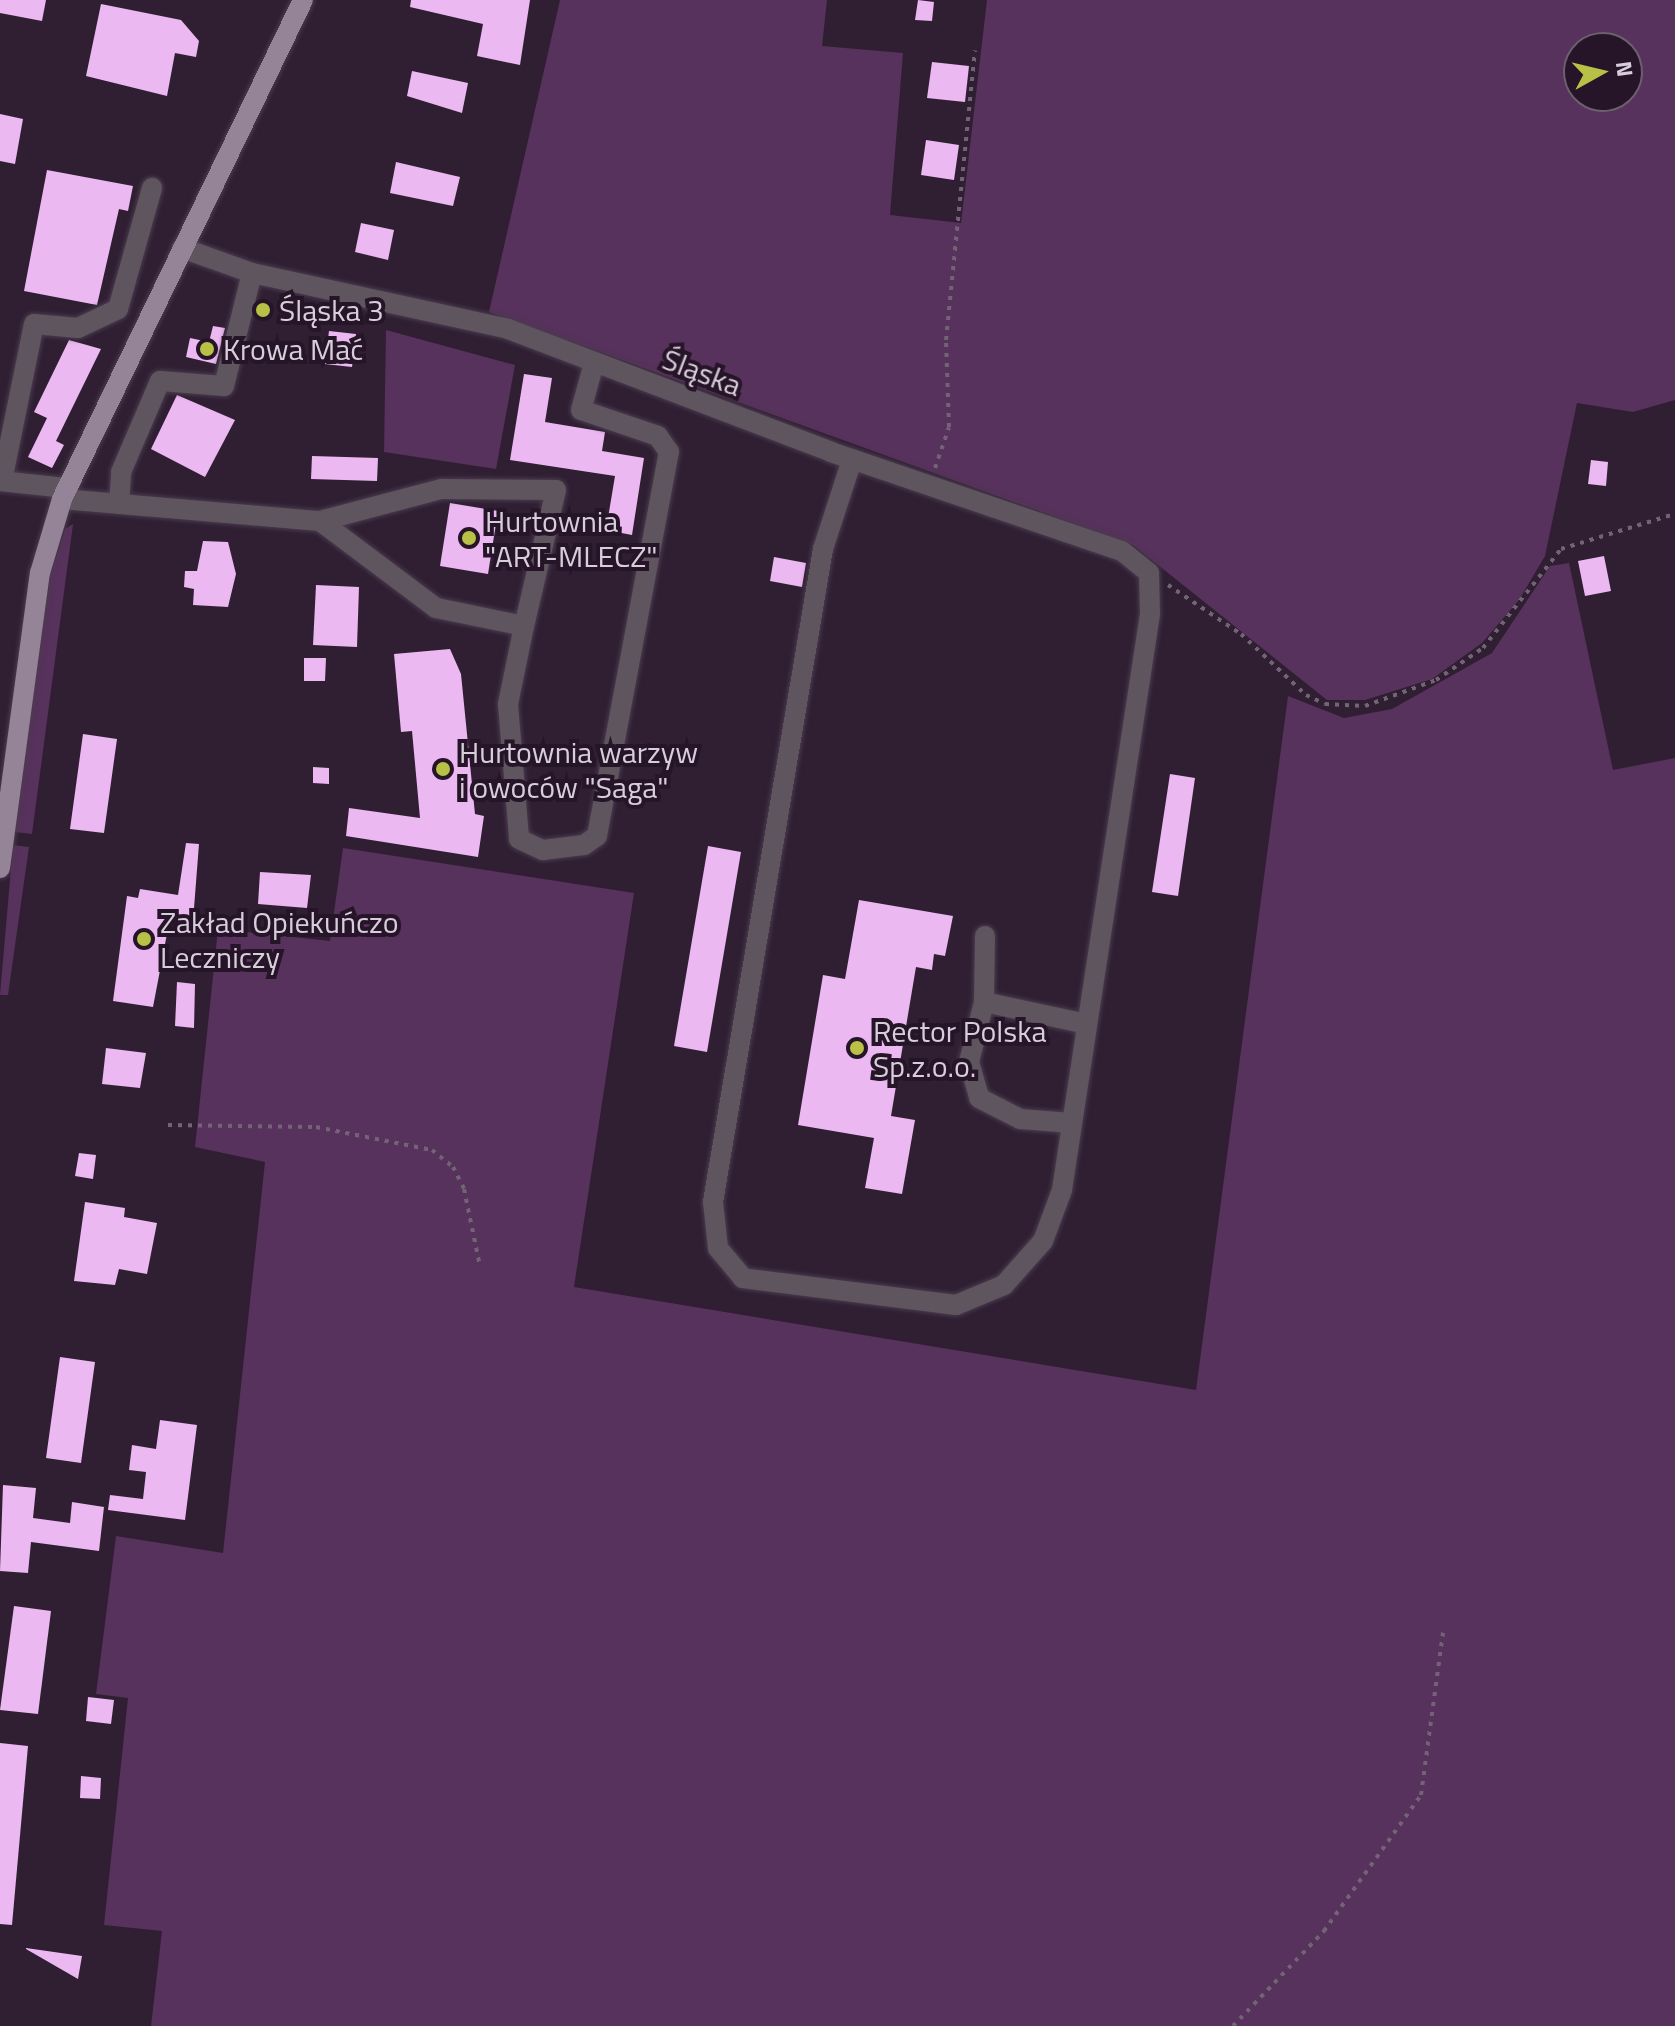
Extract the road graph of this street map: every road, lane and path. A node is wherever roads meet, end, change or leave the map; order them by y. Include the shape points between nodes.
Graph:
1 (303, 0) edge
2 (975, 50) dead end
3 (152, 188) dead end
4 (182, 248) junction
5 (252, 273) junction
6 (594, 363) junction
7 (852, 460) junction
8 (1, 481) edge
9 (928, 484) junction
10 (64, 494) junction
11 (119, 504) junction
12 (1675, 514) edge
13 (320, 521) junction
14 (1149, 573) junction
15 (524, 626) junction
16 (0, 868) edge
17 (985, 936) dead end
18 (984, 1002) junction
19 (1087, 1024) junction
20 (1072, 1123) junction
21 (168, 1125) dead end
22 (480, 1266) dead end
23 (1443, 1632) dead end
24 (1233, 2026) edge

1 - 4 main road
2 - 9 path via 946,340 949,427
3 - 8 street via 118,309 78,328 34,324
4 - 5 street, Śląska
4 - 10 main road
5 - 6 street, Śląska via 508,329
5 - 11 street via 224,386 160,381 121,472
6 - 7 street, Śląska
6 - 15 street via 581,410 658,436 669,452 597,836 584,845 543,850 519,839 508,704
7 - 9 street, Śląska
7 - 20 street via 823,549 713,1202 718,1248 743,1278 956,1305 1004,1285 1043,1241 1062,1190
8 - 10 street
9 - 14 street, Śląska via 1122,551
10 - 11 street
10 - 16 main road via 40,573
11 - 13 street
12 - 14 path via 1561,549 1483,648 1436,680 1365,706 1325,704 1306,695 1241,634
13 - 15 street via 436,608
13 - 15 street via 441,489 556,490
14 - 19 street via 1150,614
17 - 18 street
18 - 19 street
18 - 20 street via 969,1062 979,1098 1020,1119
19 - 20 street
21 - 22 path via 316,1127 432,1150 453,1167 464,1189
23 - 24 path via 1421,1795 1324,1931

